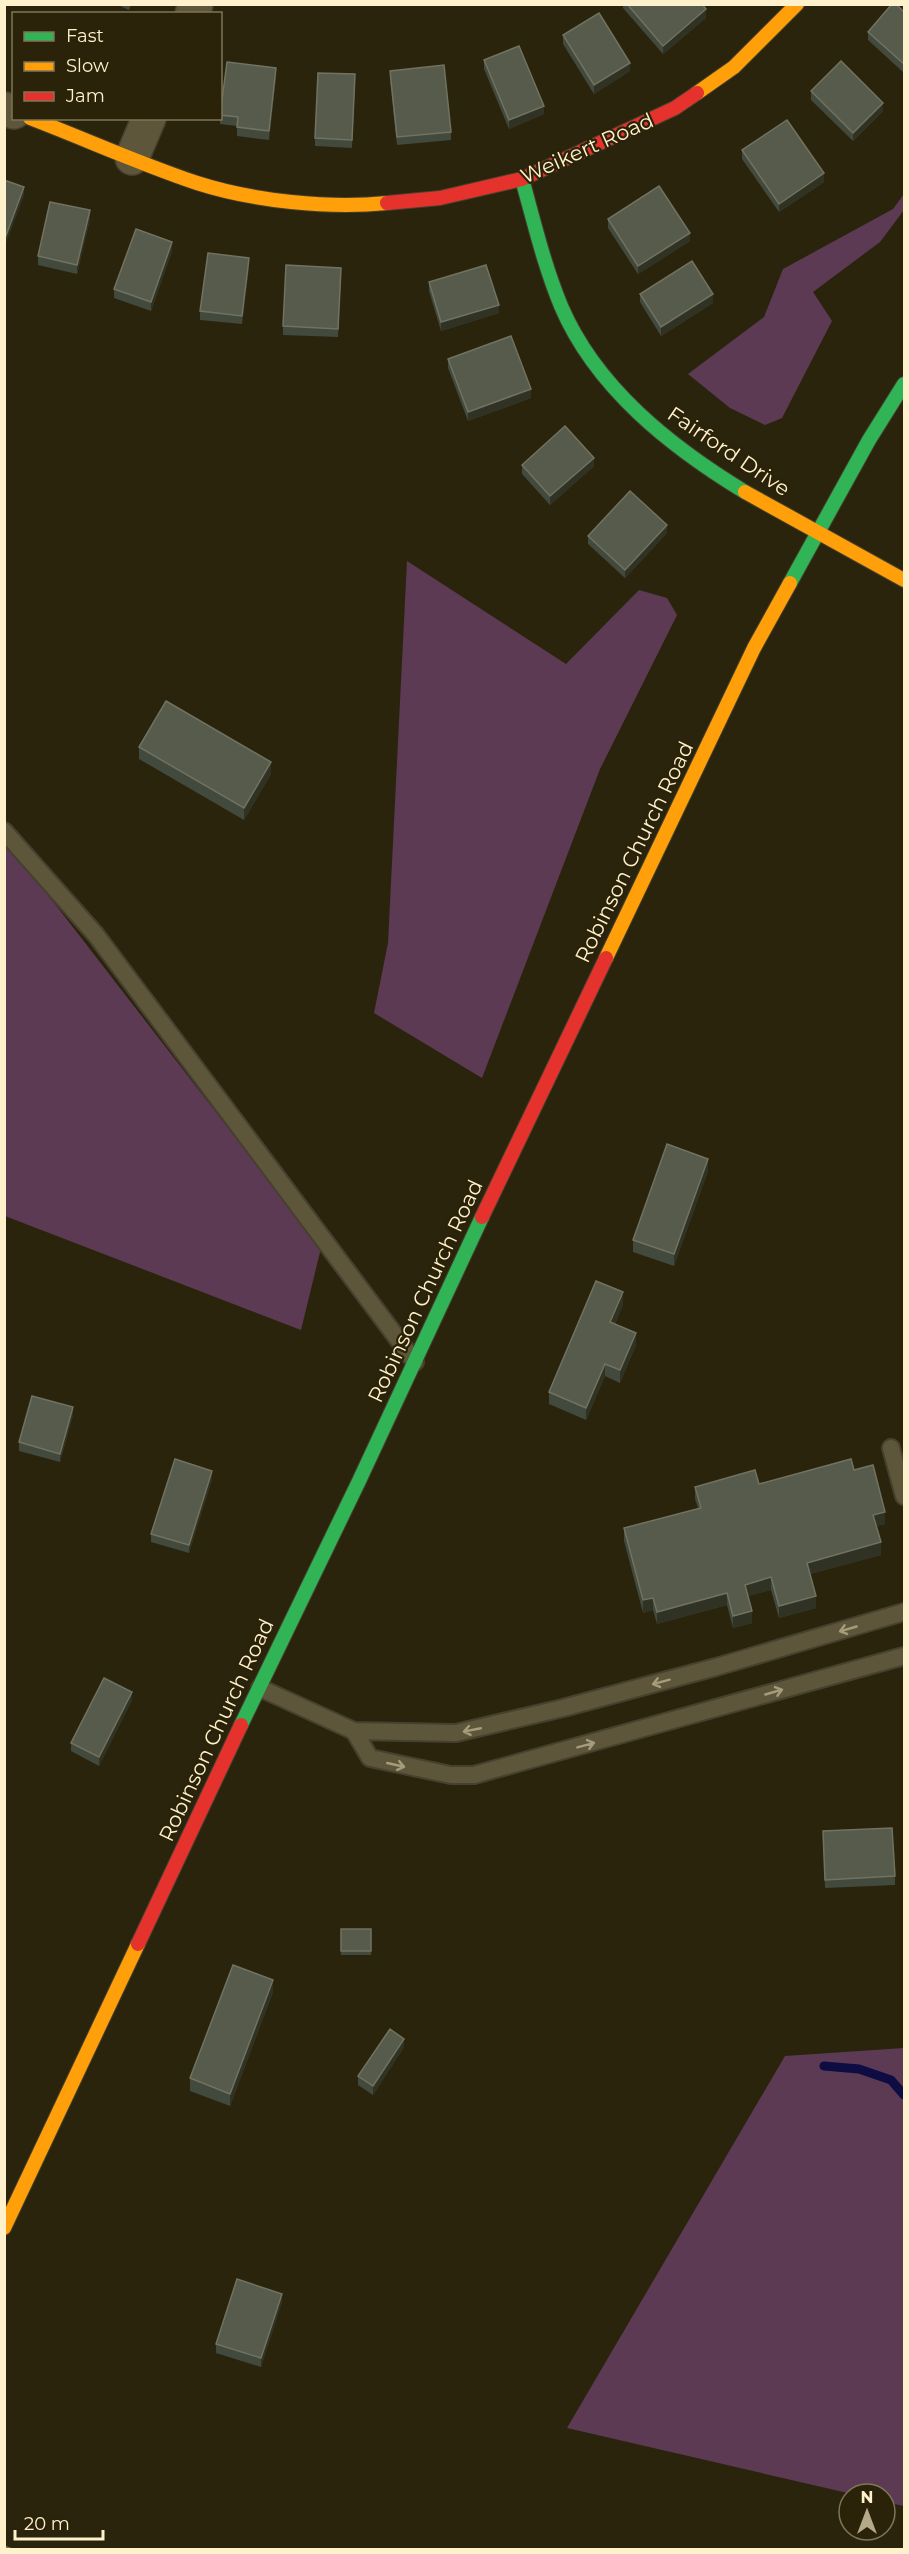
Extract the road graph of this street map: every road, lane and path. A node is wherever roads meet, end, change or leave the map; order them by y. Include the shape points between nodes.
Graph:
1 (797, 4) edge
2 (35, 120) edge
3 (148, 120) edge
4 (132, 158) junction
5 (522, 179) junction
6 (904, 384) edge
7 (817, 532) junction
8 (904, 580) edge
9 (4, 831) edge
10 (415, 1362) junction
11 (891, 1448) dead end
12 (904, 1496) edge
13 (904, 1612) edge
14 (904, 1656) edge
15 (260, 1688) junction
16 (354, 1731) junction
17 (4, 2228) edge

1 - 5 street, Weikert Road via 734,67 675,108
2 - 4 street, Weikert Road
3 - 4 street
4 - 5 street, Weikert Road via 198,183 276,200 358,206 440,198
5 - 7 street, Fairford Drive via 560,301 580,344 607,380 671,442
6 - 7 street, Robinson Church Road
7 - 8 street, Fairford Drive
7 - 10 street, Robinson Church Road via 754,648
9 - 10 lane via 96,934
10 - 15 street, Robinson Church Road
11 - 12 lane
13 -> 16 lane via 477,1730 411,1734 395,1730
16 -> 14 lane via 370,1758 452,1776 474,1775
15 - 16 lane
15 - 17 street, Robinson Church Road

